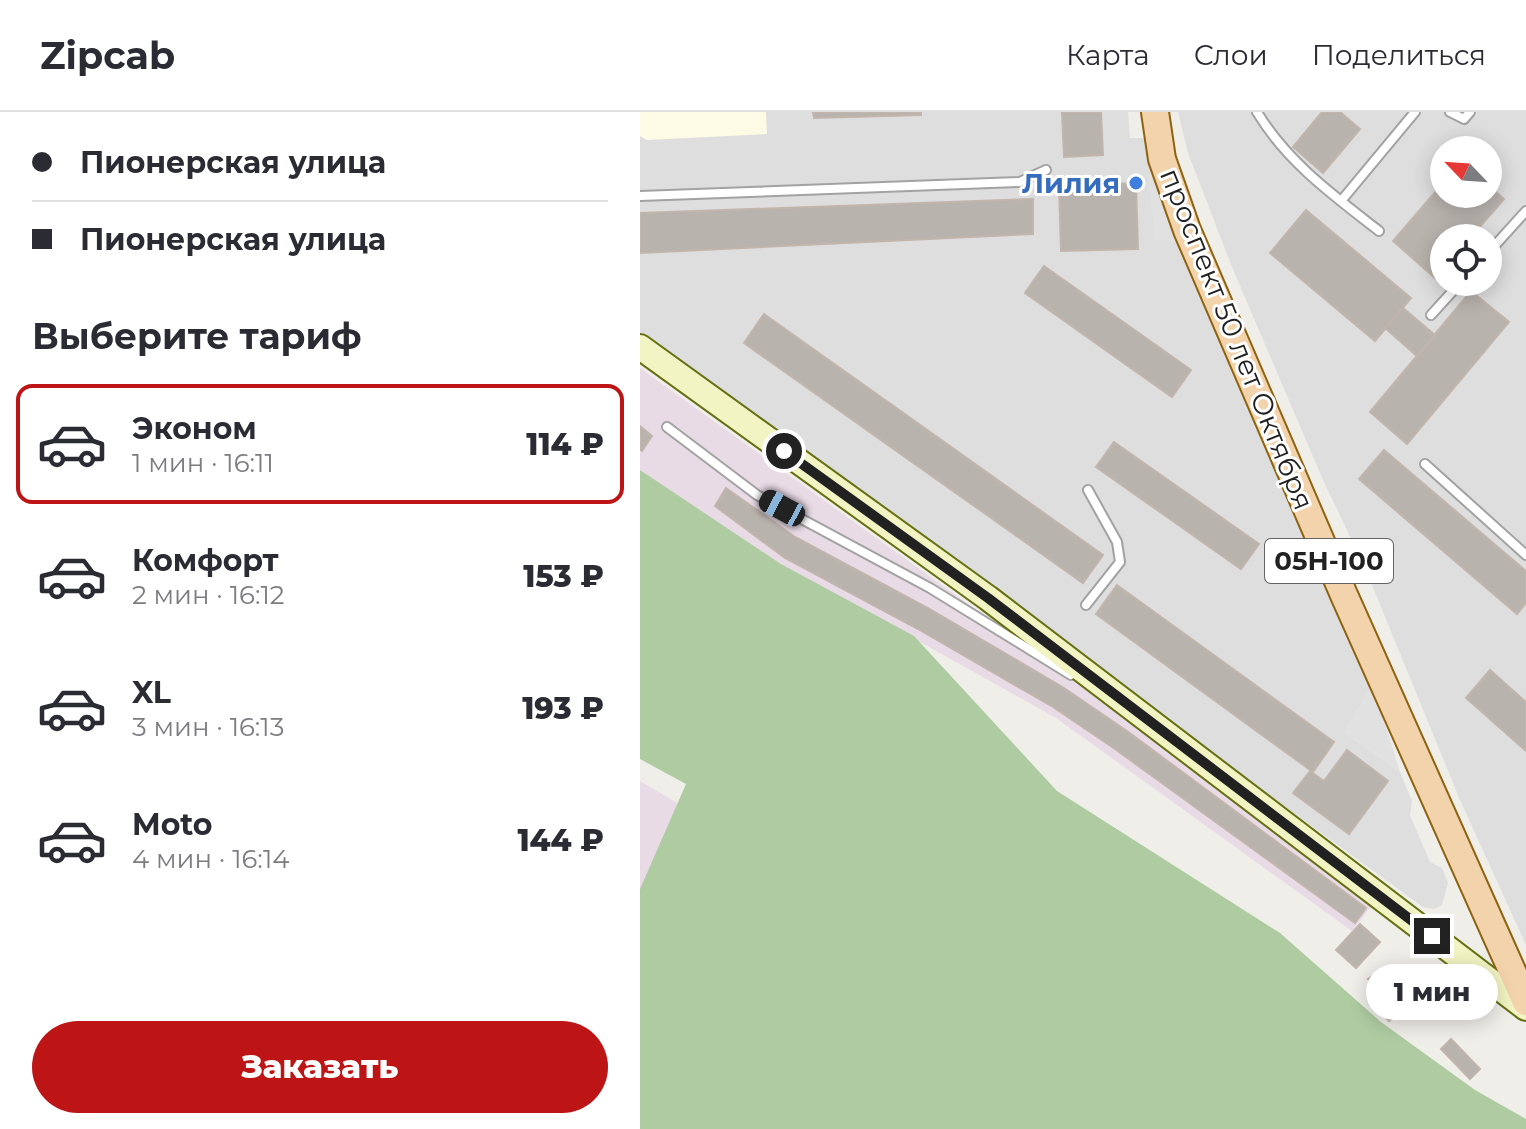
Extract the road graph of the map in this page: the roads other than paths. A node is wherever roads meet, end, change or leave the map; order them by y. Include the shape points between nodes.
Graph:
1 (1155, 112) edge
2 (1257, 112) edge
3 (1415, 112) edge
4 (1450, 112) edge
5 (1470, 112) edge
6 (1046, 170) dead end
7 (640, 196) edge
8 (1341, 201) junction
9 (1526, 211) edge
10 (1379, 231) dead end
11 (1502, 238) edge
12 (1448, 296) edge
13 (1431, 315) dead end
14 (640, 347) edge
15 (667, 427) dead end
16 (1425, 464) dead end
17 (1088, 490) dead end
18 (1526, 555) edge
19 (1086, 605) dead end
20 (1174, 739) junction
21 (1526, 1005) edge

1 - 21 main road, проспект 50 лет Октября / 05Н-100 via 1162,159 1187,230
2 - 8 lane via 1273,137
3 - 8 lane
4 - 5 lane via 1464,119
6 - 7 lane via 1020,182
8 - 10 lane
9 - 11 lane
12 - 13 lane
14 - 20 main road
15 - 20 lane via 757,495 930,588
16 - 18 lane
17 - 19 lane via 1117,542 1120,562
20 - 21 main road

